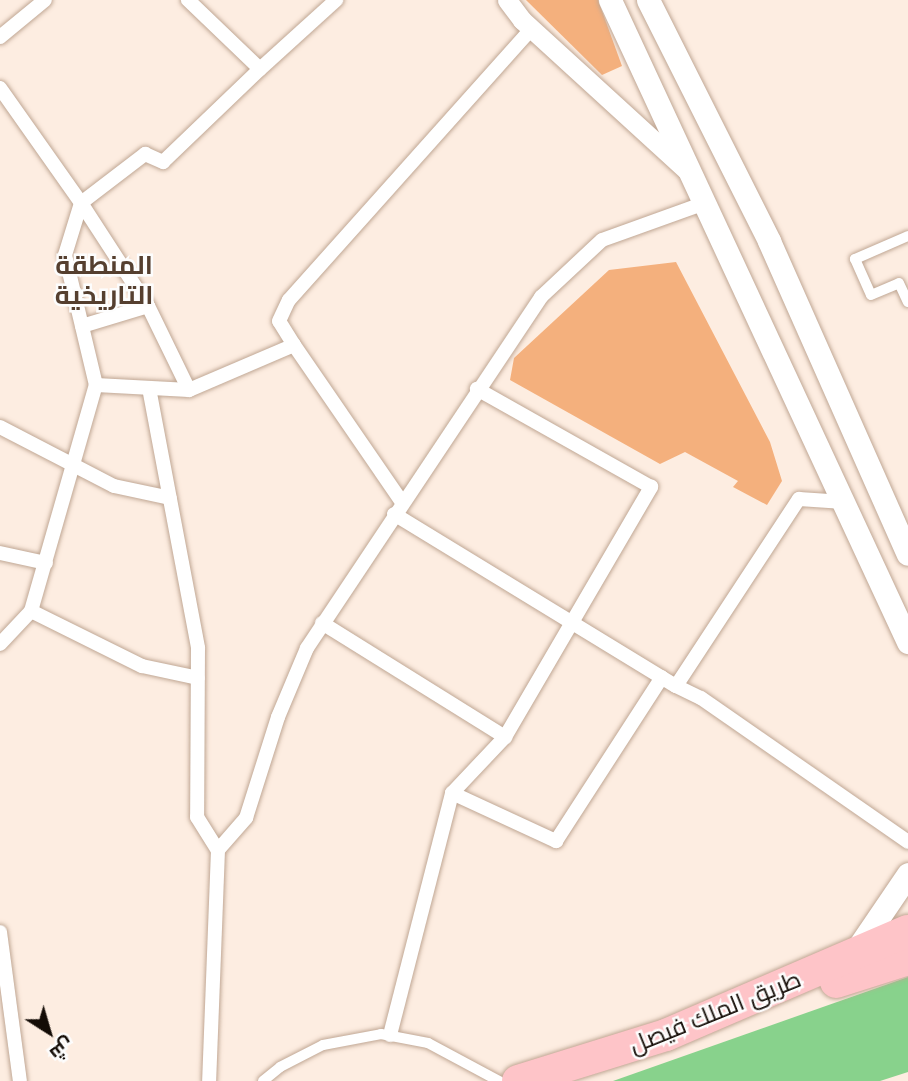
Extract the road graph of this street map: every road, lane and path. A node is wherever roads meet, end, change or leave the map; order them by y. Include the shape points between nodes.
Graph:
1 (45, 0) edge
2 (188, 0) edge
3 (336, 0) edge
4 (506, 0) edge
5 (610, 0) edge
6 (648, 0) edge
7 (531, 28) junction
8 (0, 37) edge
9 (260, 69) junction
10 (0, 88) edge
11 (694, 177) junction
12 (81, 203) junction
13 (705, 203) junction
14 (908, 236) edge
15 (908, 302) edge
16 (148, 306) junction
17 (82, 326) junction
18 (293, 345) junction
19 (96, 385) junction
20 (149, 388) junction
21 (477, 389) junction
22 (190, 390) junction
23 (0, 427) edge
24 (76, 466) junction
25 (170, 498) junction
26 (844, 502) junction
27 (398, 508) junction
28 (0, 553) edge
29 (908, 554) edge
30 (46, 563) junction
31 (31, 611) junction
32 (573, 621) junction
33 (322, 623) junction
34 (908, 642) edge
35 (0, 644) edge
36 (662, 677) junction
37 (198, 678) junction
38 (676, 686) junction
39 (505, 737) junction
40 (452, 793) junction
41 (908, 842) edge
42 (218, 850) junction
43 (908, 874) edge
44 (908, 931) edge
45 (0, 932) edge
46 (853, 955) junction
47 (908, 959) edge
48 (2, 965) edge
49 (390, 1035) junction
50 (666, 1035) junction
51 (20, 1081) edge
52 (209, 1081) edge
53 (263, 1081) edge
54 (499, 1081) edge
55 (518, 1081) edge

1 - 8 street
2 - 9 street
3 - 9 street
4 - 7 street
5 - 11 street
6 - 29 street via 769,240
7 - 11 street
7 - 18 street via 289,300 279,321
9 - 12 street via 163,162 145,154
10 - 12 street
11 - 13 street
12 - 16 street
12 - 17 street via 65,255
13 - 21 street via 602,240 541,297
13 - 26 street
14 - 15 lane via 855,259 871,295 899,283
16 - 17 street
16 - 22 street
17 - 19 street
18 - 22 street
18 - 27 street
19 - 20 street
19 - 24 street
20 - 22 street
20 - 25 street
21 - 27 street
21 - 32 street via 651,486
23 - 24 street
24 - 25 street via 114,486
24 - 30 street
25 - 37 street via 198,648
26 - 34 street
26 - 38 street via 799,499
27 - 32 street
27 - 33 street
28 - 30 street
30 - 31 street
31 - 35 street
31 - 37 street via 142,666
32 - 36 street
32 - 39 street
33 - 39 street
33 - 42 street via 278,717 246,818
36 - 38 street
36 - 40 street via 556,841
37 - 42 street via 197,817
38 - 41 street via 701,698
39 - 40 street
40 - 49 street
42 - 52 street
43 - 46 street
44 - 46 highway, طريق الملك فيصل
45 - 48 street
46 - 50 highway, طريق الملك فيصل
47 - 50 highway
48 - 51 street
49 - 53 lane via 323,1045
49 - 54 lane via 428,1043
50 - 55 highway, طريق الملك فيصل

